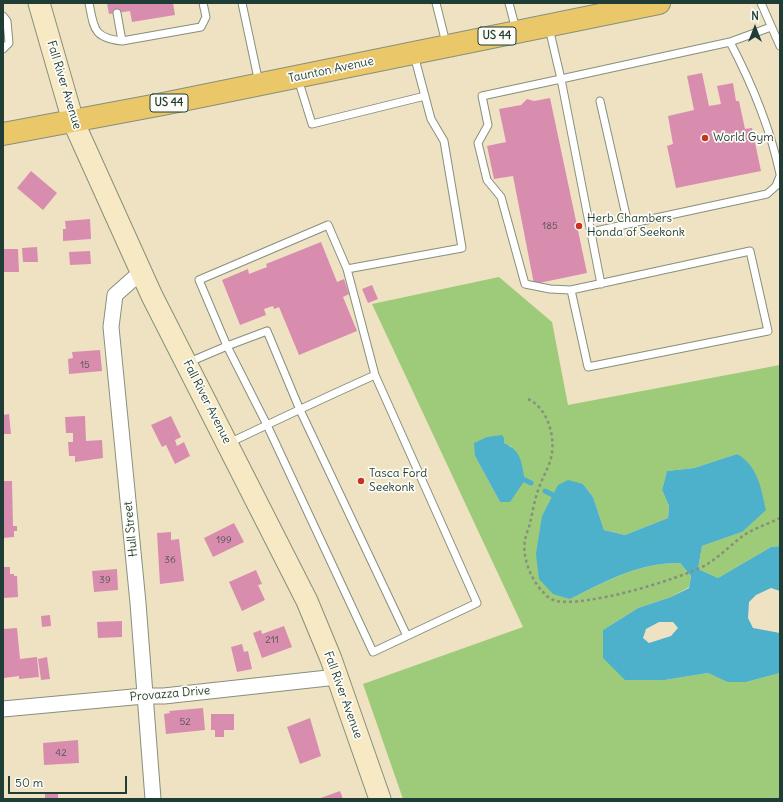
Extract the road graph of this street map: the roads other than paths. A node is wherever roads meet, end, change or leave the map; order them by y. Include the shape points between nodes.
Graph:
1 (39, 3) edge
2 (89, 3) edge
3 (203, 3) edge
4 (242, 3) edge
5 (436, 3) edge
6 (509, 3) edge
7 (659, 3) edge
8 (760, 3) edge
9 (117, 13) dead end
10 (3, 16) edge
11 (549, 26) junction
12 (771, 28) junction
13 (516, 32) junction
14 (122, 41) junction
15 (730, 42) junction
16 (780, 46) edge
17 (447, 47) junction
18 (3, 49) edge
19 (414, 53) junction
20 (297, 77) junction
21 (561, 79) junction
22 (259, 85) junction
23 (425, 96) junction
24 (600, 101) dead end
25 (73, 122) junction
26 (3, 134) edge
27 (780, 175) edge
28 (628, 224) junction
29 (591, 232) junction
30 (347, 269) junction
31 (142, 272) junction
32 (601, 284) junction
33 (571, 290) junction
34 (227, 346) junction
35 (187, 363) junction
36 (375, 375) junction
37 (300, 410) junction
38 (267, 425) junction
39 (228, 443) junction
40 (407, 636) junction
41 (337, 677) junction
42 (144, 696) junction
43 (3, 709) edge
44 (153, 799) edge
45 (380, 799) edge

1 - 25 main road, Fall River Avenue
2 - 14 lane via 94,29 100,36
3 - 14 lane via 206,17 201,27
4 - 22 lane
5 - 17 lane
6 - 13 lane
7 - 11 highway, Taunton Avenue / US 44
8 - 12 lane
9 - 14 lane
10 - 18 lane via 7,21 9,43
11 - 13 highway, Taunton Avenue / US 44
11 - 21 lane
12 - 15 lane
12 - 16 lane
13 - 17 highway, Taunton Avenue / US 44
15 - 21 lane
15 - 27 lane via 758,101 774,146
17 - 19 highway, Taunton Avenue / US 44
19 - 20 highway, Taunton Avenue / US 44
19 - 23 lane
20 - 22 highway, Taunton Avenue / US 44
20 - 23 lane via 312,124
21 - 29 lane
21 - 33 lane via 482,96 488,125 478,143 487,180 501,198 525,284
22 - 25 highway, Taunton Avenue / US 44
23 - 30 lane via 431,119 444,141 462,248
24 - 28 lane
25 - 26 highway, Taunton Avenue / US 44
25 - 31 main road, Fall River Avenue
27 - 28 lane via 776,186 767,194
28 - 29 lane
29 - 32 lane
30 - 34 lane via 328,225 199,280
30 - 36 lane
31 - 35 main road, Fall River Avenue
31 - 42 street, Hull Street via 115,295 111,328 138,603
32 - 33 lane
32 - 33 lane via 750,252 768,331 588,367
34 - 35 lane
34 - 37 lane via 267,332
34 - 38 lane
35 - 39 main road, Fall River Avenue
36 - 37 lane
36 - 40 lane via 477,603
37 - 38 lane
37 - 40 lane
38 - 39 lane
38 - 40 lane via 373,652
39 - 41 main road, Fall River Avenue via 307,601
41 - 42 street, Provazza Drive
41 - 45 main road, Fall River Avenue
42 - 43 street, Provazza Drive
42 - 44 street, Hull Street

